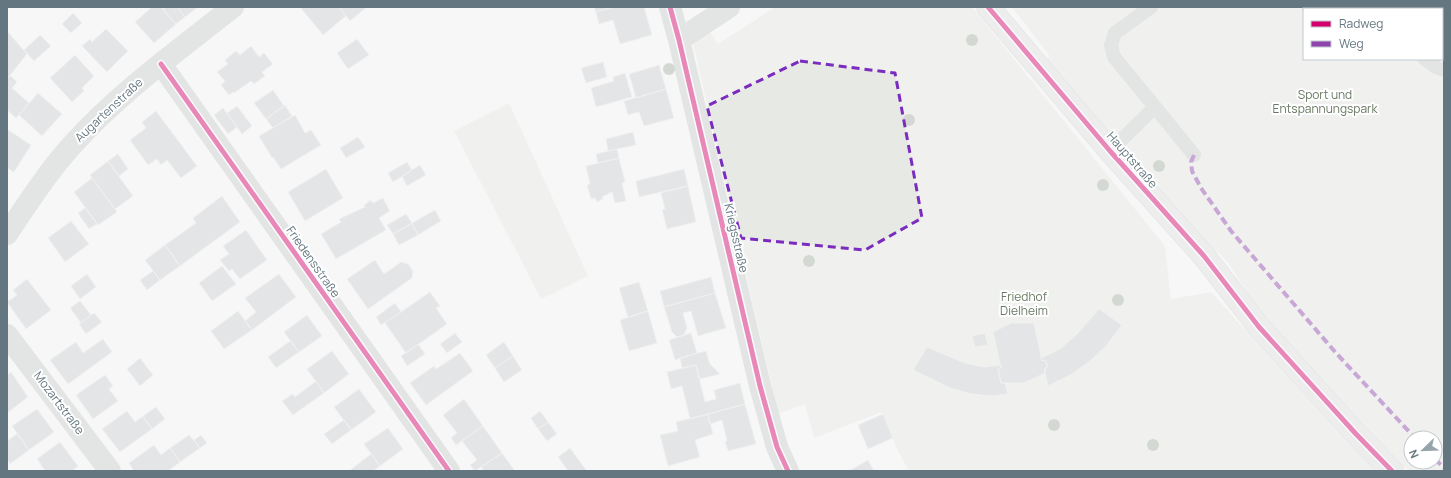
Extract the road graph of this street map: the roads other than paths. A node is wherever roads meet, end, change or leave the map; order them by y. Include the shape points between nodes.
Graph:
1 (233, 7) edge
2 (670, 7) edge
3 (729, 7) edge
4 (988, 7) edge
5 (1152, 7) edge
6 (679, 40) junction
7 (1426, 60) edge
8 (161, 64) junction
9 (1443, 69) edge
10 (1155, 107) junction
11 (1110, 151) junction
12 (1194, 155) dead end
13 (7, 234) edge
14 (7, 335) edge
15 (110, 471) edge
16 (449, 471) edge
17 (788, 471) edge
18 (1392, 471) edge

1 - 8 street, Augartenstraße
2 - 6 street, Kriegsstraße
3 - 6 street
4 - 11 street, Hauptstraße
5 - 10 lane via 1116,33 1110,45 1114,57
6 - 17 street, Kriegsstraße via 760,386 777,447
7 - 9 lane
8 - 13 street, Augartenstraße via 73,143
8 - 16 street, Friedensstraße
10 - 11 lane
10 - 12 lane
11 - 18 street, Hauptstraße via 1204,256 1258,327
14 - 15 street, Mozartstraße

